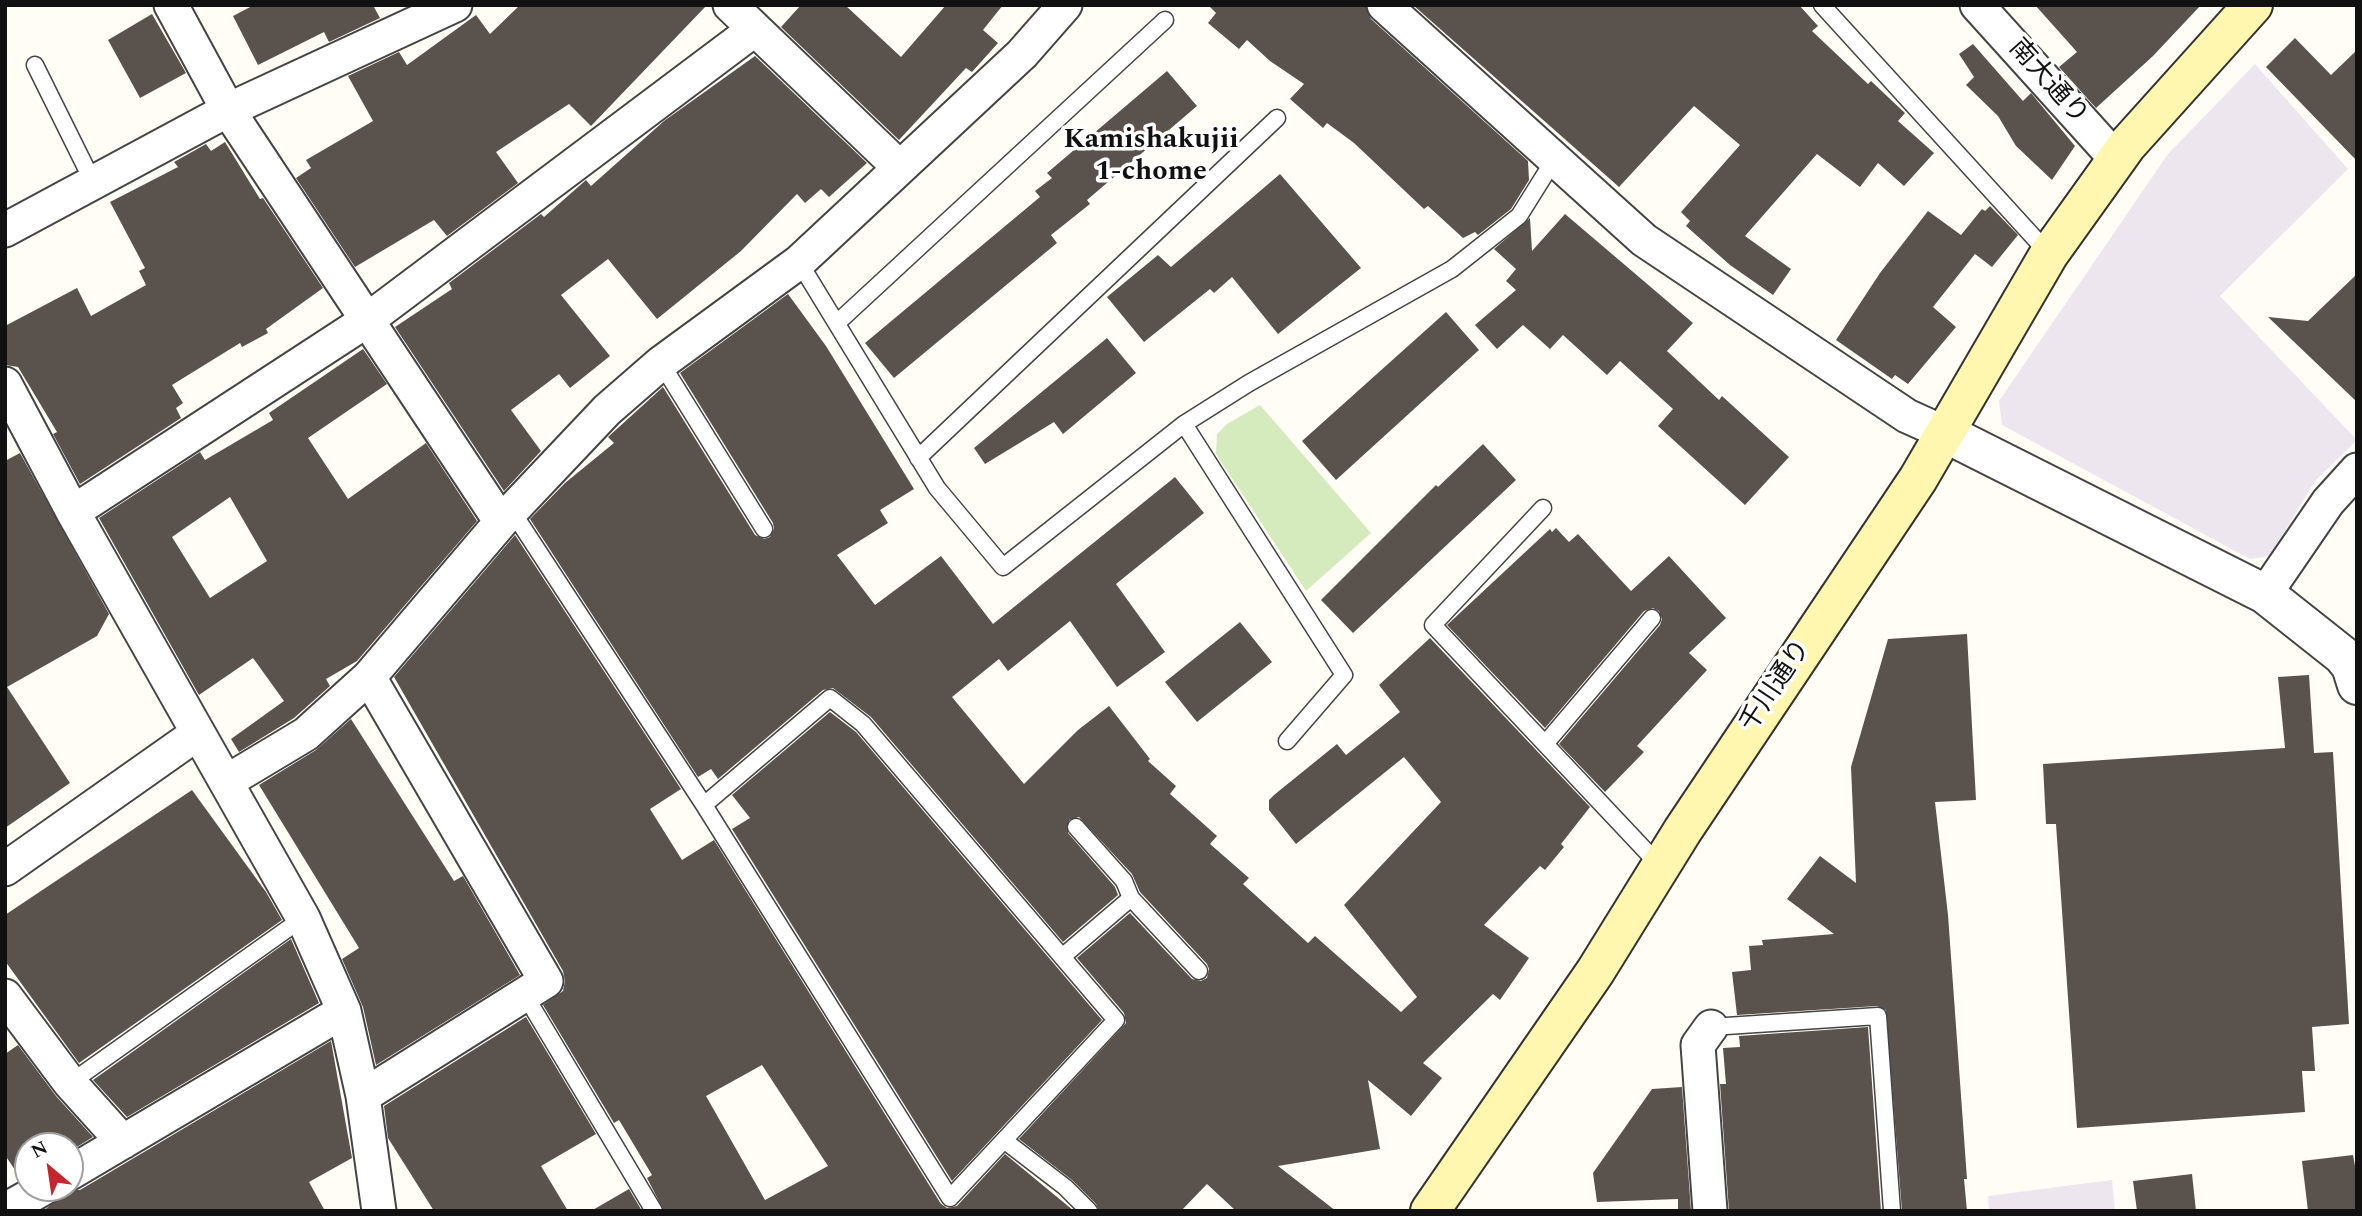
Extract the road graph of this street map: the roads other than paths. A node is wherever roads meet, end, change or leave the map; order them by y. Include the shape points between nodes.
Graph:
1 (171, 5) edge
2 (454, 5) edge
3 (730, 5) edge
4 (1065, 5) edge
5 (1384, 5) edge
6 (1822, 5) edge
7 (1977, 5) edge
8 (2241, 9) edge
9 (1165, 20) dead end
10 (755, 29) junction
11 (35, 65) dead end
12 (228, 110) junction
13 (1277, 118) dead end
14 (1554, 160) junction
15 (2117, 160) junction
16 (900, 167) junction
17 (93, 182) junction
18 (5, 230) edge
19 (2049, 254) junction
20 (799, 262) junction
21 (366, 321) junction
22 (837, 323) junction
23 (661, 363) junction
24 (5, 384) edge
25 (1184, 424) junction
26 (1947, 434) junction
27 (918, 458) junction
28 (2357, 470) edge
29 (1543, 508) dead end
30 (72, 512) junction
31 (507, 516) junction
32 (764, 528) dead end
33 (2265, 594) junction
34 (1652, 618) dead end
35 (369, 677) junction
36 (2357, 685) edge
37 (198, 733) junction
38 (1287, 741) dead end
39 (1545, 744) junction
40 (226, 782) junction
41 (704, 806) junction
42 (1076, 827) dead end
43 (1661, 867) junction
44 (5, 869) edge
45 (1131, 898) junction
46 (303, 918) junction
47 (1062, 957) junction
48 (1199, 971) dead end
49 (525, 995) junction
50 (5, 996) edge
51 (344, 1011) junction
52 (1711, 1027) joint
53 (70, 1083) junction
54 (363, 1096) junction
55 (1004, 1141) junction
56 (123, 1142) junction
57 (84, 1165) edge
58 (946, 1205) edge
59 (379, 1211) edge
60 (654, 1211) edge
61 (1088, 1211) edge
62 (1430, 1211) edge
63 (1710, 1211) edge
64 (1892, 1211) edge

1 - 12 street
2 - 12 street
3 - 10 street
4 - 16 street via 1022,54
5 - 14 street
6 - 19 lane
7 - 15 street, 南大通り
8 - 15 main road, 千川通り
9 - 22 lane
10 - 16 street
10 - 21 street
11 - 17 lane
12 - 17 street
12 - 21 street
13 - 27 lane
14 - 25 lane via 1518,216 1451,269
14 - 26 street via 1644,240 1907,416
15 - 19 main road, 千川通り
16 - 20 street
17 - 18 street
19 - 26 main road, 千川通り
20 - 22 lane
20 - 23 street
21 - 30 street
21 - 31 street
22 - 27 lane
23 - 31 street via 607,410
23 - 32 lane
24 - 30 street
25 - 27 lane via 1003,567
25 - 38 lane via 1344,675
26 - 33 street
26 - 43 main road, 千川通り
28 - 33 street via 2328,502
29 - 39 lane via 1433,625
30 - 37 street
31 - 35 street
31 - 41 lane
33 - 36 street via 2343,655
34 - 39 lane
35 - 40 street via 306,734
35 - 49 street via 546,981
37 - 40 street
37 - 44 street
39 - 43 lane
40 - 46 street
41 - 47 lane via 830,698 863,724
41 - 58 lane
42 - 45 lane via 1124,881
43 - 62 main road, 千川通り via 1588,983
45 - 47 lane
45 - 48 lane
46 - 51 street
46 - 53 lane
47 - 55 lane via 1116,1020
49 - 54 street
49 - 60 lane
50 - 53 street
51 - 54 street
51 - 56 street
52 - 63 street via 1698,1045
52 - 64 lane via 1878,1016
53 - 56 street
54 - 59 street
55 - 58 lane
55 - 61 lane via 1065,1186
56 - 57 street

